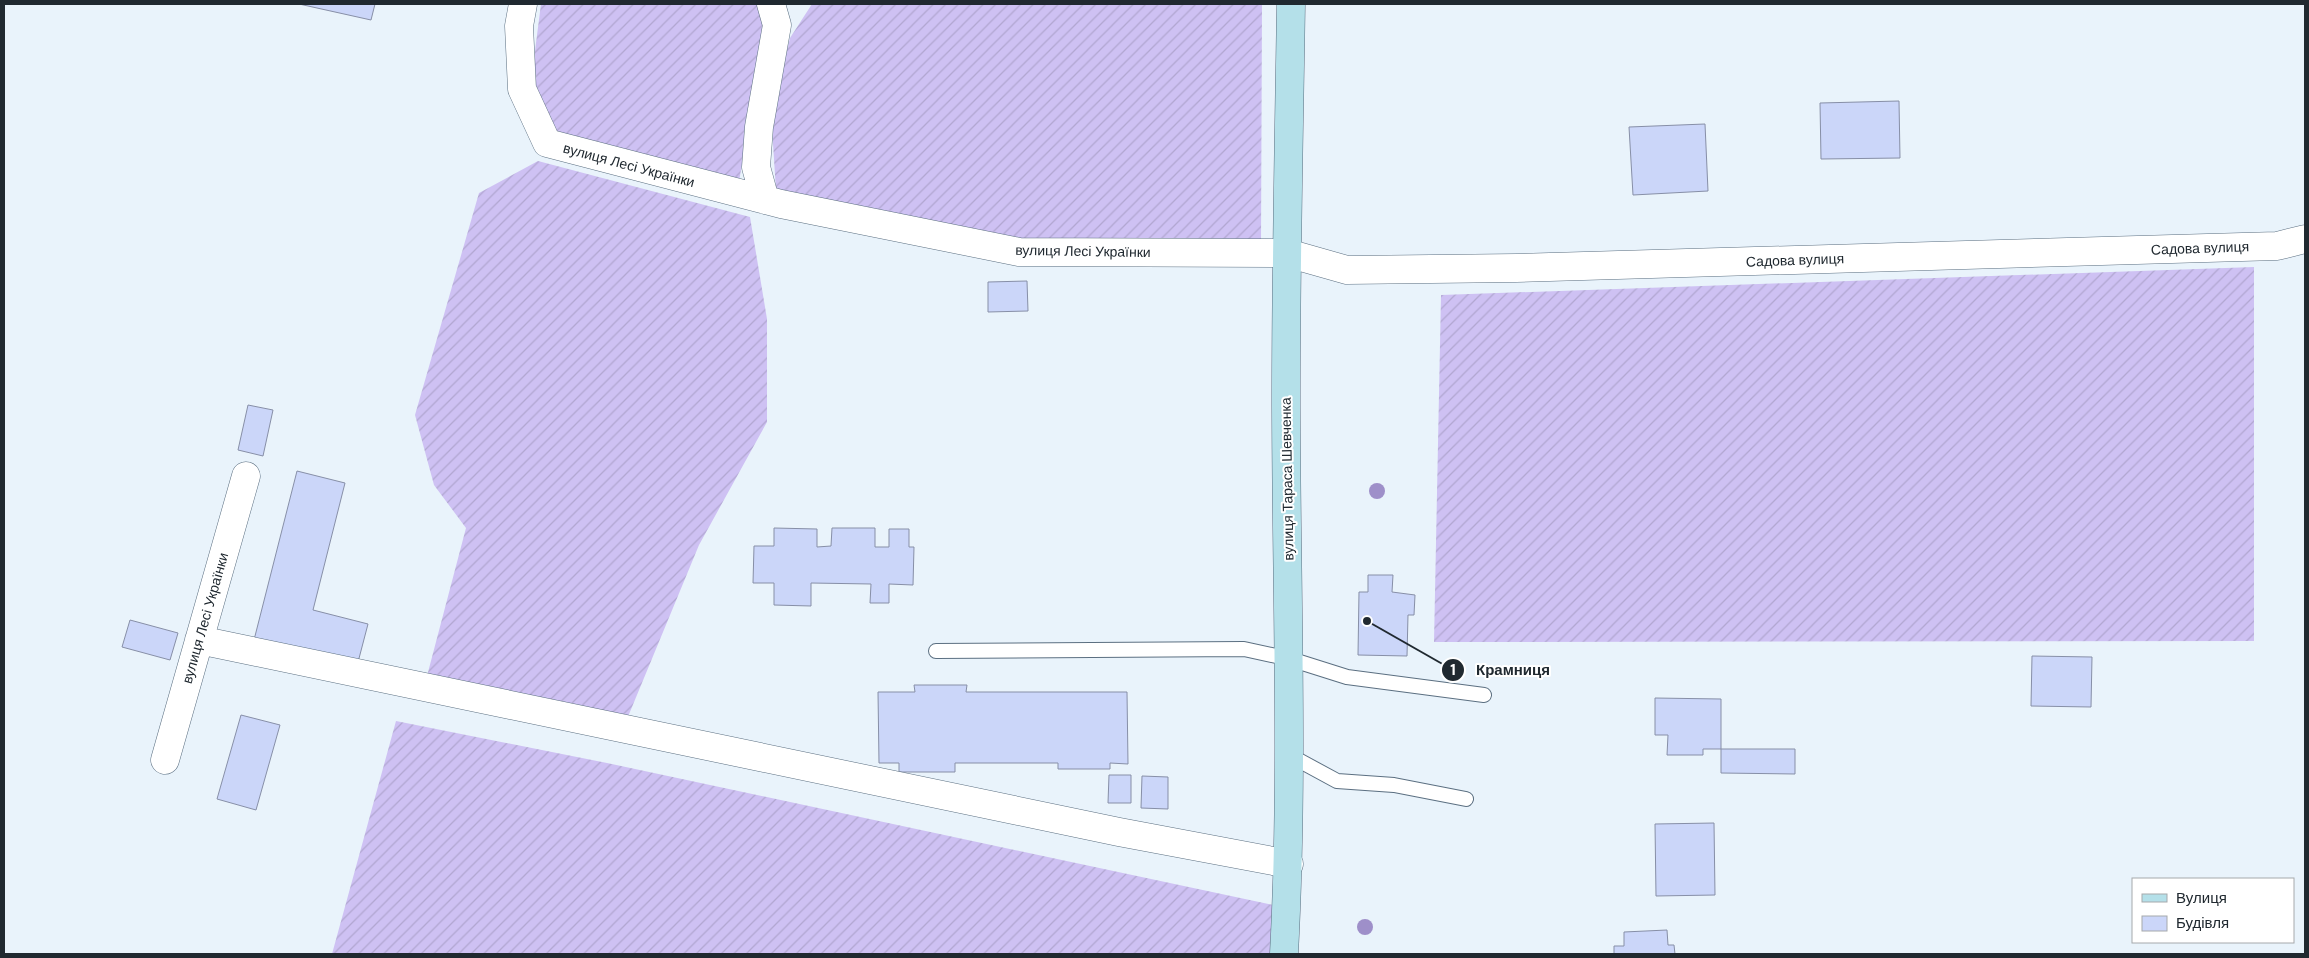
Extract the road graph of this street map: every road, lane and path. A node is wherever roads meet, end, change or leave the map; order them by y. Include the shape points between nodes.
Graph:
1 (523, 4) edge
2 (771, 4) edge
3 (1291, 4) edge
4 (765, 200) junction
5 (2305, 239) edge
6 (1287, 253) junction
7 (246, 476) dead end
8 (199, 640) junction
9 (936, 651) dead end
10 (1290, 658) junction
11 (1484, 695) dead end
12 (1289, 755) junction
13 (165, 760) dead end
14 (1466, 799) dead end
15 (1289, 864) junction
16 (1284, 954) edge

1 - 4 street, вулиця Лесі Українки via 519,26 522,89 547,143
2 - 4 street via 777,25 759,126 756,167
3 - 6 street, вулиця Тараса Шевченка
4 - 6 street, вулиця Лесі Українки via 1019,252
5 - 6 street, Садова вулиця via 2278,246 1516,268 1347,270
6 - 10 street, вулиця Тараса Шевченка
7 - 8 street, вулиця Лесі Українки
8 - 13 street, вулиця Лесі Українки
8 - 15 street via 1109,830
9 - 10 lane via 1244,649
10 - 11 lane via 1347,677
10 - 12 street, вулиця Тараса Шевченка
12 - 14 lane via 1337,781 1394,785
12 - 15 street, вулиця Тараса Шевченка
15 - 16 street, вулиця Тараса Шевченка

